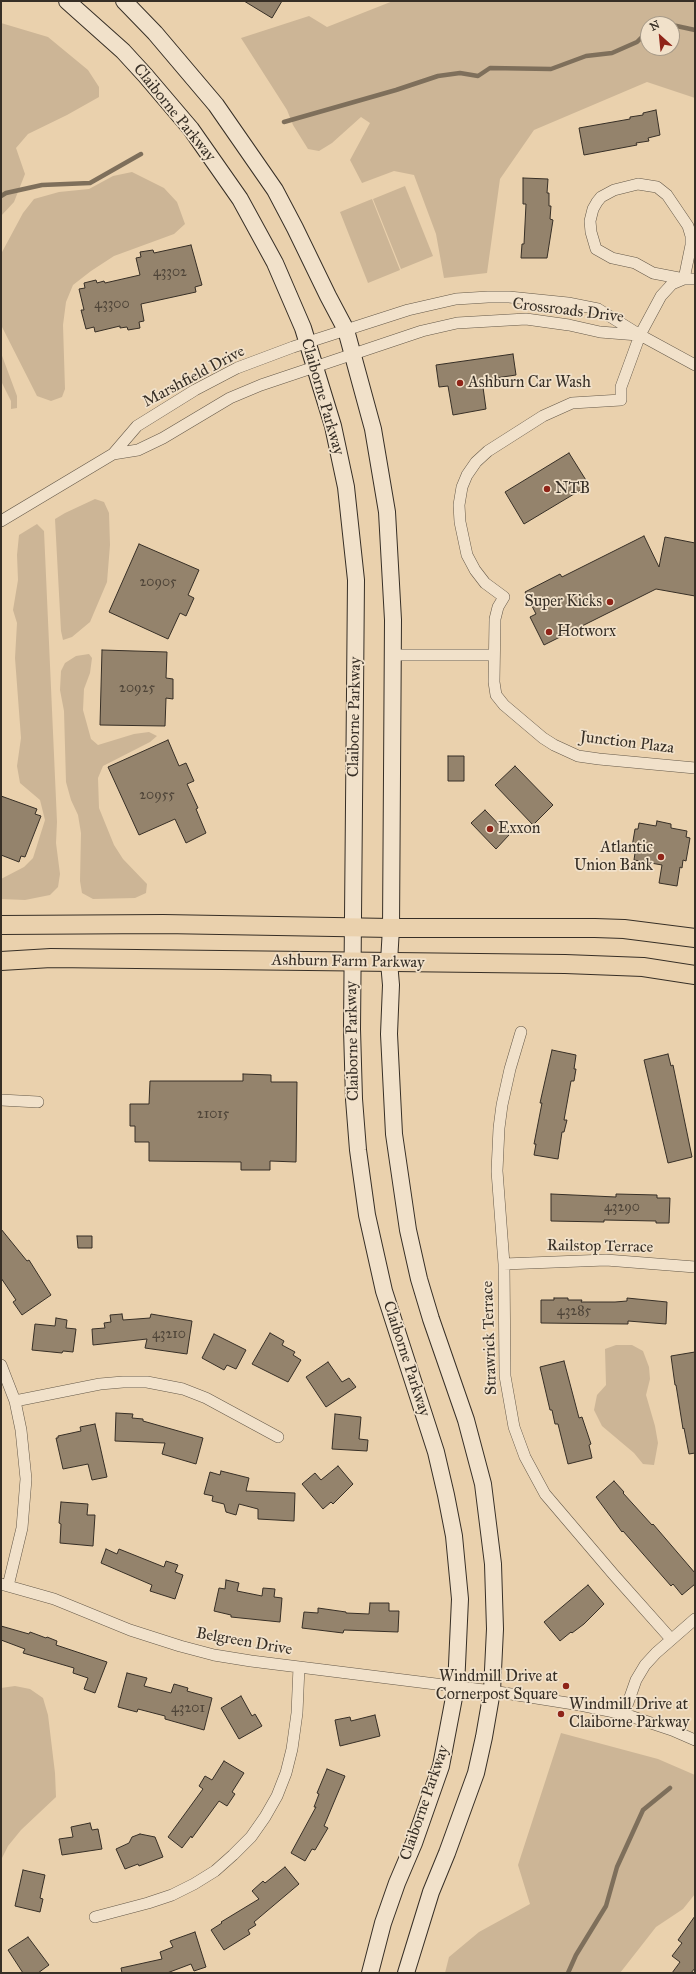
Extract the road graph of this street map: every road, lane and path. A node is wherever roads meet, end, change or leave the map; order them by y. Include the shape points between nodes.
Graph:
1 (67, 1) edge
2 (124, 1) edge
3 (690, 279) edge
4 (346, 330) junction
5 (640, 335) junction
6 (308, 342) junction
7 (353, 355) junction
8 (695, 365) edge
9 (316, 367) junction
10 (113, 454) junction
11 (1, 521) edge
12 (392, 655) junction
13 (494, 655) junction
14 (695, 768) edge
15 (1, 925) edge
16 (353, 926) junction
17 (391, 928) junction
18 (695, 938) edge
19 (1, 961) edge
20 (352, 961) junction
21 (389, 962) junction
22 (695, 975) edge
23 (521, 1032) dead end
24 (1, 1100) edge
25 (38, 1102) dead end
26 (504, 1264) junction
27 (695, 1267) edge
28 (1, 1365) edge
29 (15, 1402) junction
30 (278, 1437) dead end
31 (4, 1585) edge
32 (695, 1619) edge
33 (671, 1639) junction
34 (299, 1667) junction
35 (456, 1687) junction
36 (492, 1691) junction
37 (624, 1714) junction
38 (695, 1740) edge
39 (95, 1917) dead end
40 (370, 1973) edge
41 (406, 1973) edge

1 - 6 main road, Claiborne Parkway via 123,51 191,129 240,199 275,262
2 - 4 main road via 190,72 246,145 275,190
3 - 3 street via 653,273 635,263 612,258 596,249 590,221 593,209 601,197 614,190 644,184 657,187 667,196 688,226 691,236
3 - 5 street via 672,284 661,296
4 - 5 street, Crossroads Drive via 408,310 449,301 509,297 568,303 598,310
4 - 6 street, Marshfield Drive
4 - 7 main road
5 - 7 street, Crossroads Drive via 600,332 526,319 492,320 457,323 422,331
5 - 8 street, Crossroads Drive
5 - 13 street, Junction Plaza via 621,386 621,400 572,403 543,416 488,450 467,475 459,505 460,522 468,555 475,570 504,597 495,619
6 - 9 main road, Claiborne Parkway
6 - 10 street, Marshfield Drive via 237,368 195,390 137,426
7 - 9 street, Marshfield Drive
7 - 12 main road via 373,429 387,512 393,620
9 - 10 street, Marshfield Drive via 230,398 138,450
9 - 16 main road, Claiborne Parkway via 334,426 346,487 354,556 356,602
10 - 11 street, Marshfield Drive
12 - 13 street
12 - 17 main road
13 - 14 street, Junction Plaza via 496,695 512,712 554,745 578,756
15 - 16 main road
16 - 17 main road
16 - 20 main road, Claiborne Parkway
17 - 18 main road via 595,928
17 - 21 main road
19 - 20 main road, Ashburn Farm Parkway via 51,958
20 - 21 main road, Ashburn Farm Parkway
20 - 35 main road, Claiborne Parkway via 354,1099 362,1186 384,1291 436,1452 454,1536 460,1599
21 - 22 main road, Ashburn Farm Parkway via 605,965 656,968
21 - 36 main road via 389,1034 394,1134 408,1230 431,1319 476,1454 489,1524 495,1629
23 - 26 street, Strawrick Terrace via 510,1069 499,1128 498,1189
24 - 25 street
26 - 27 street, Railstop Terrace via 606,1260
26 - 33 street, Strawrick Terrace via 506,1383 514,1427 525,1457 545,1494 557,1509
28 - 29 street
29 - 30 street via 100,1384 148,1382 183,1389 206,1398
29 - 31 street via 24,1455 25,1504 17,1552
31 - 34 street, Belgreen Drive via 54,1599 130,1630 180,1646 236,1659
32 - 33 street
33 - 37 street via 645,1665 636,1680
34 - 35 street, Belgreen Drive
34 - 39 street via 297,1713 286,1773 277,1796 250,1837 229,1859 194,1884 172,1895
35 - 36 street, Belgreen Drive
35 - 40 main road, Claiborne Parkway via 442,1766 397,1883
36 - 37 street, Belgreen Drive
36 - 41 main road via 476,1773 431,1892
37 - 38 street, Belgreen Drive

